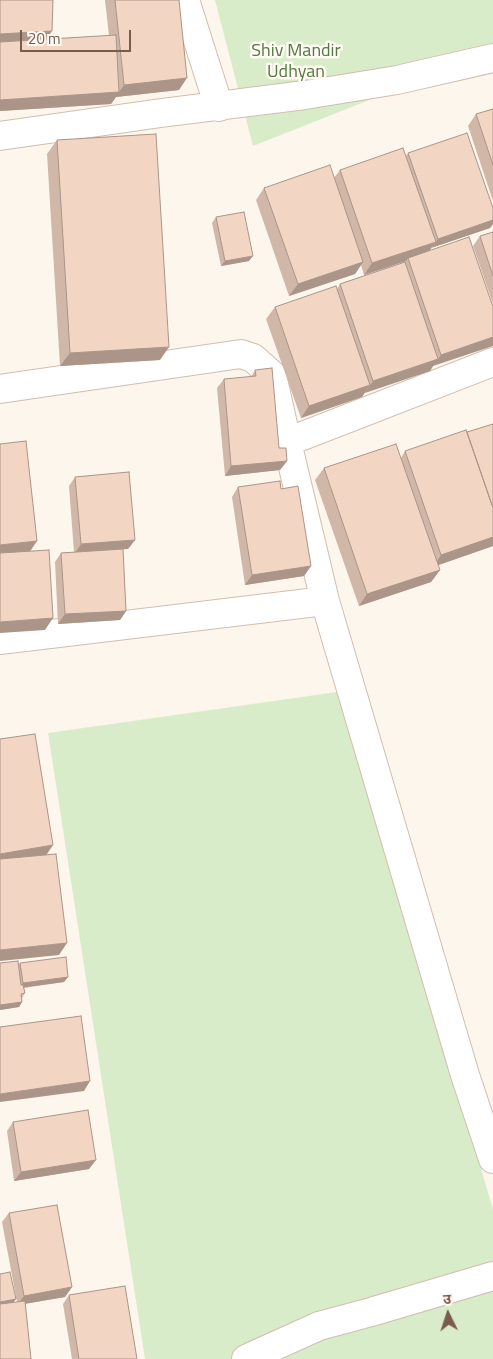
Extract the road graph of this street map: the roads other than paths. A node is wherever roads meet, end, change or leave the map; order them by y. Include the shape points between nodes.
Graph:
1 (185, 0) edge
2 (493, 58) edge
3 (219, 107) junction
4 (0, 136) edge
5 (493, 362) edge
6 (0, 389) edge
7 (287, 442) junction
8 (325, 601) junction
9 (0, 640) edge
10 (493, 1159) edge
11 (493, 1276) edge
12 (246, 1359) edge

1 - 3 street
2 - 3 street via 397,80
3 - 4 street
5 - 7 street
6 - 7 street via 240,354 253,358 272,375
7 - 8 street
8 - 9 street
8 - 10 street via 465,1075
11 - 12 street via 319,1326

